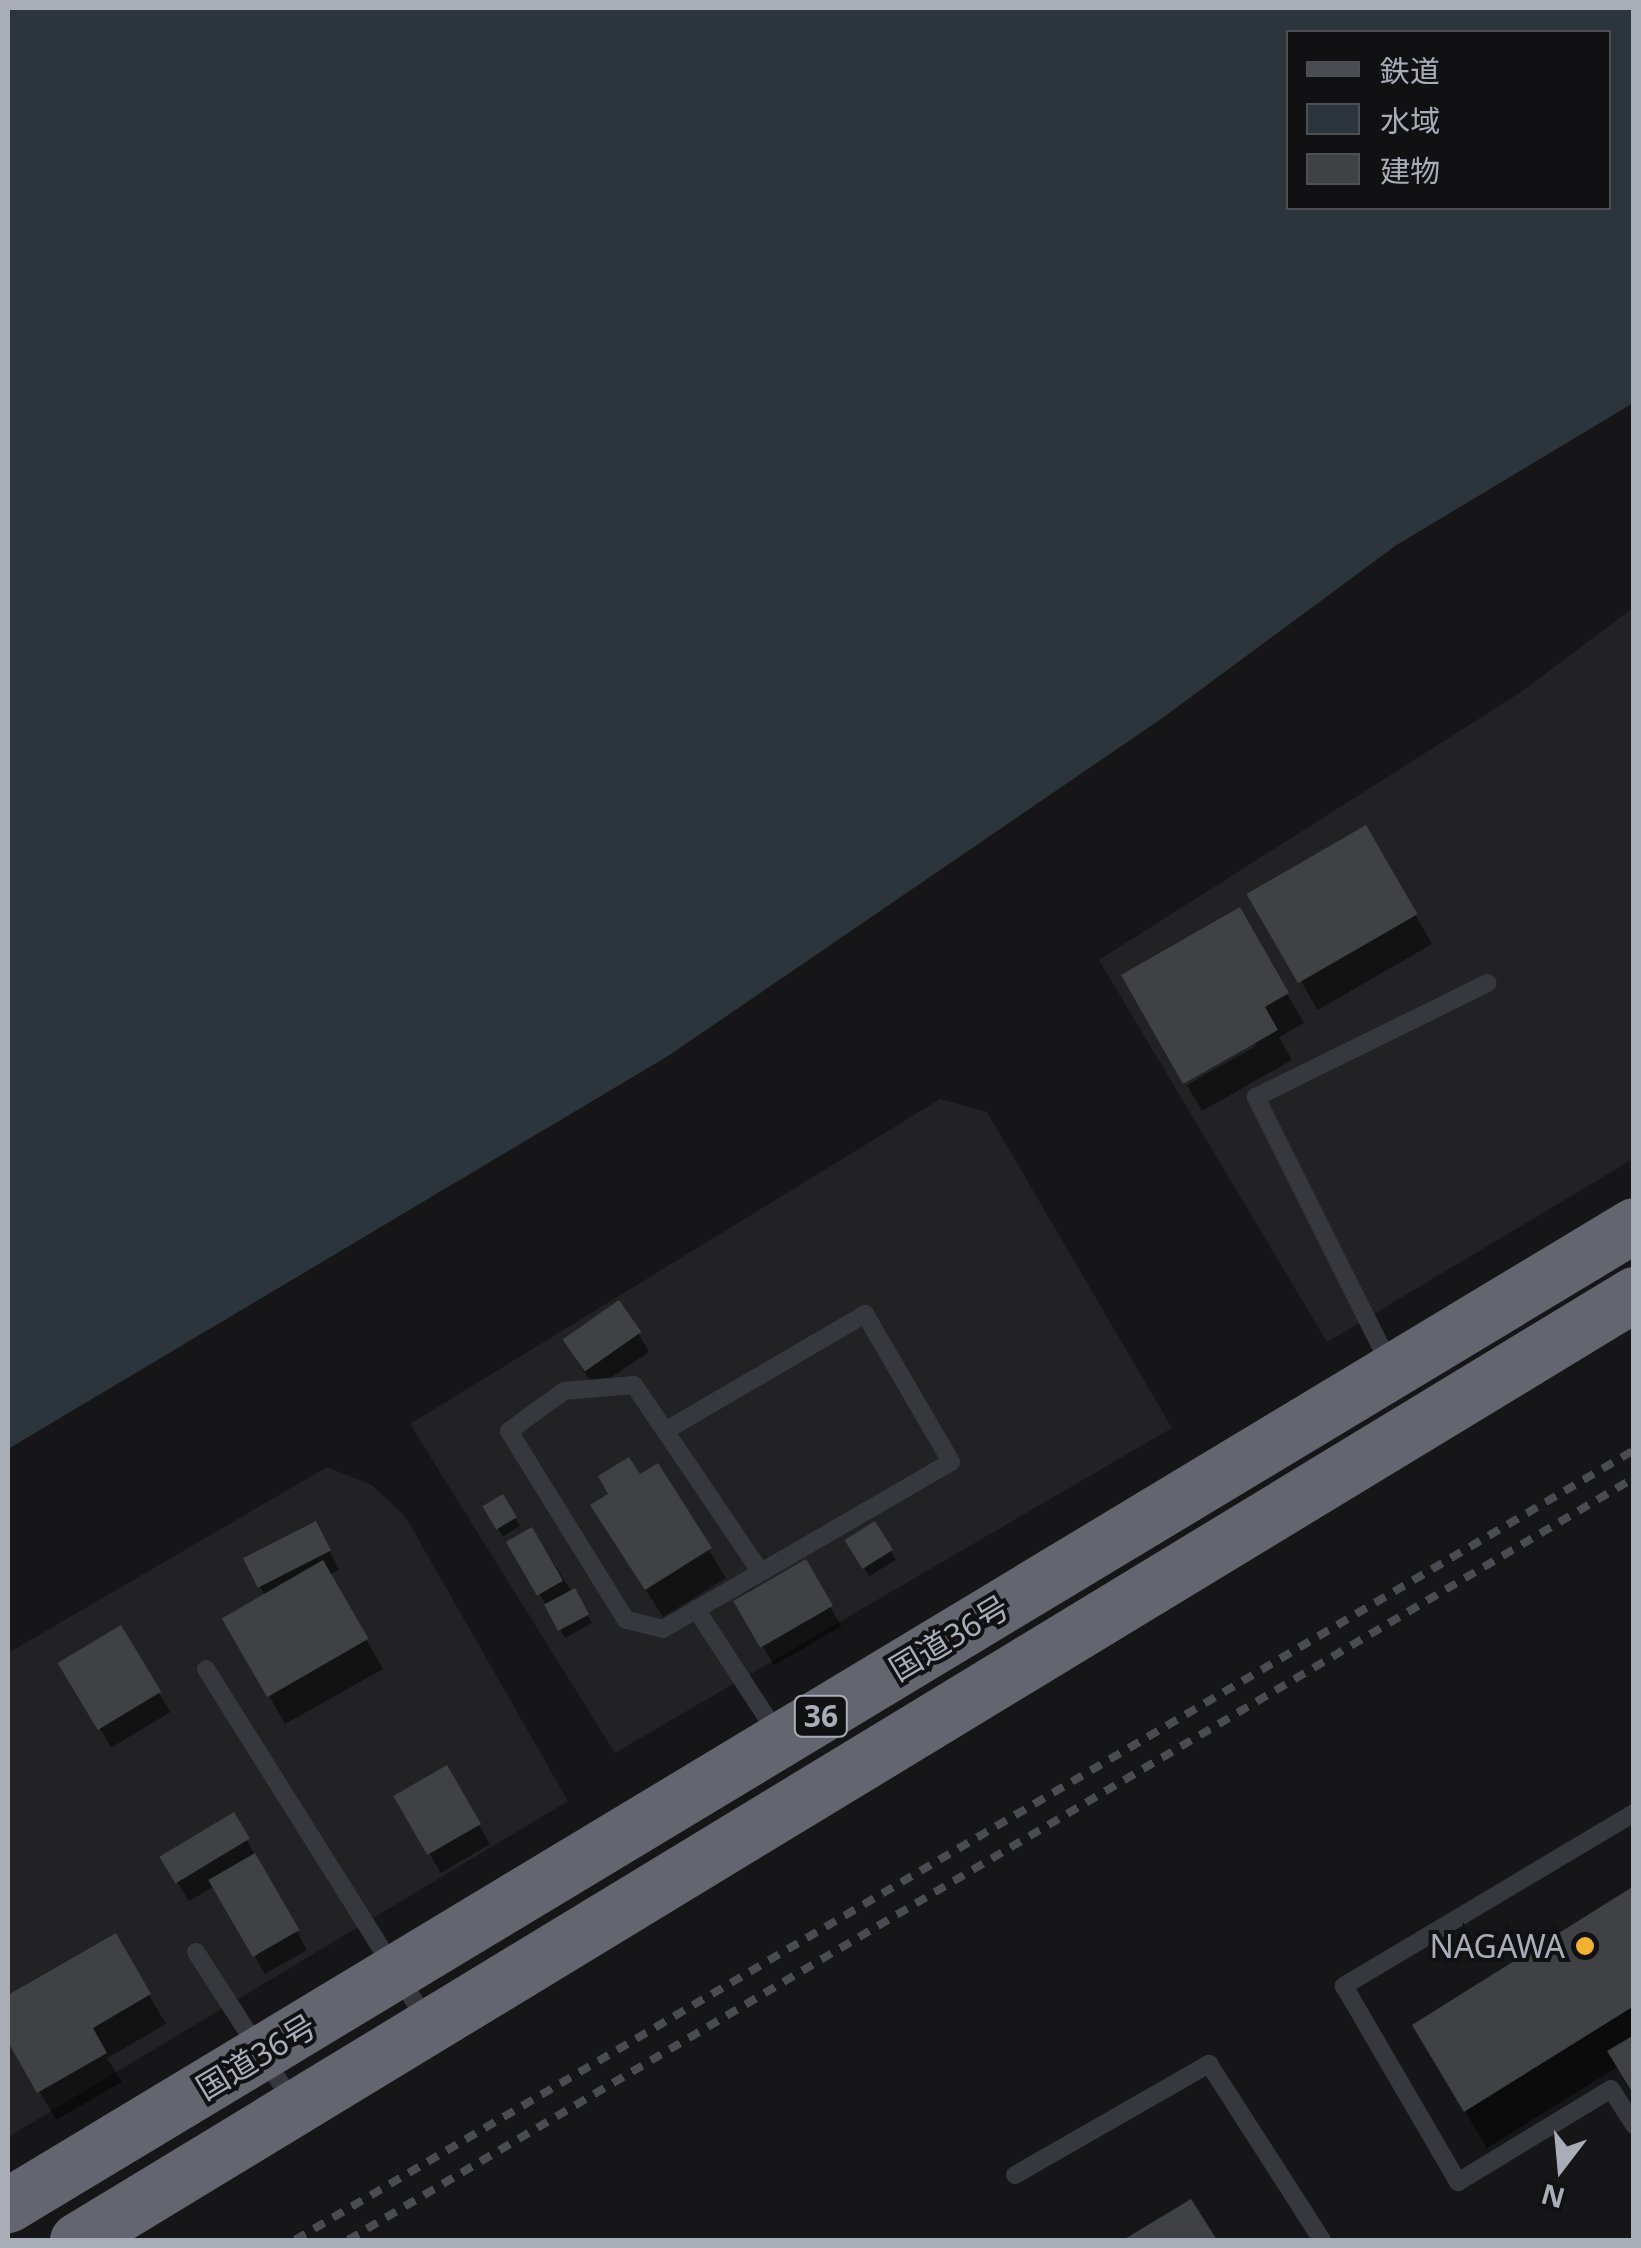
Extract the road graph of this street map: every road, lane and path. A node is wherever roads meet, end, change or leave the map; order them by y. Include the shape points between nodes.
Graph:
1 (1488, 983) dead end
2 (1634, 1226) edge
3 (1634, 1294) edge
4 (1382, 1404) junction
5 (664, 1430) junction
6 (760, 1571) junction
7 (696, 1609) junction
8 (206, 1669) dead end
9 (781, 1739) junction
10 (1634, 1812) edge
11 (196, 1952) dead end
12 (396, 1974) junction
13 (431, 2028) junction
14 (262, 2054) junction
15 (296, 2108) junction
16 (1634, 2125) edge
17 (1014, 2175) dead end
18 (8, 2205) edge
19 (76, 2240) edge
20 (1322, 2240) edge

1 - 4 lane via 1256,1098
2 - 4 highway, 国道36号 / 36
3 - 4 highway, 国道36号 / 36
4 - 9 highway, 国道36号 / 36
4 - 13 highway, 国道36号 / 36
5 - 6 lane
5 - 6 lane via 864,1314 952,1462
5 - 7 lane via 634,1386 564,1391 509,1432 626,1620 663,1629
6 - 7 lane
7 - 9 lane
8 - 12 lane
9 - 12 highway, 国道36号 / 36
10 - 16 lane via 1344,1986 1458,2182 1611,2089
11 - 14 lane
12 - 13 lane
12 - 14 highway, 国道36号 / 36
13 - 15 highway, 国道36号 / 36
14 - 15 lane
14 - 18 highway, 国道36号 / 36
15 - 19 highway, 国道36号 / 36
17 - 20 lane via 1209,2064

